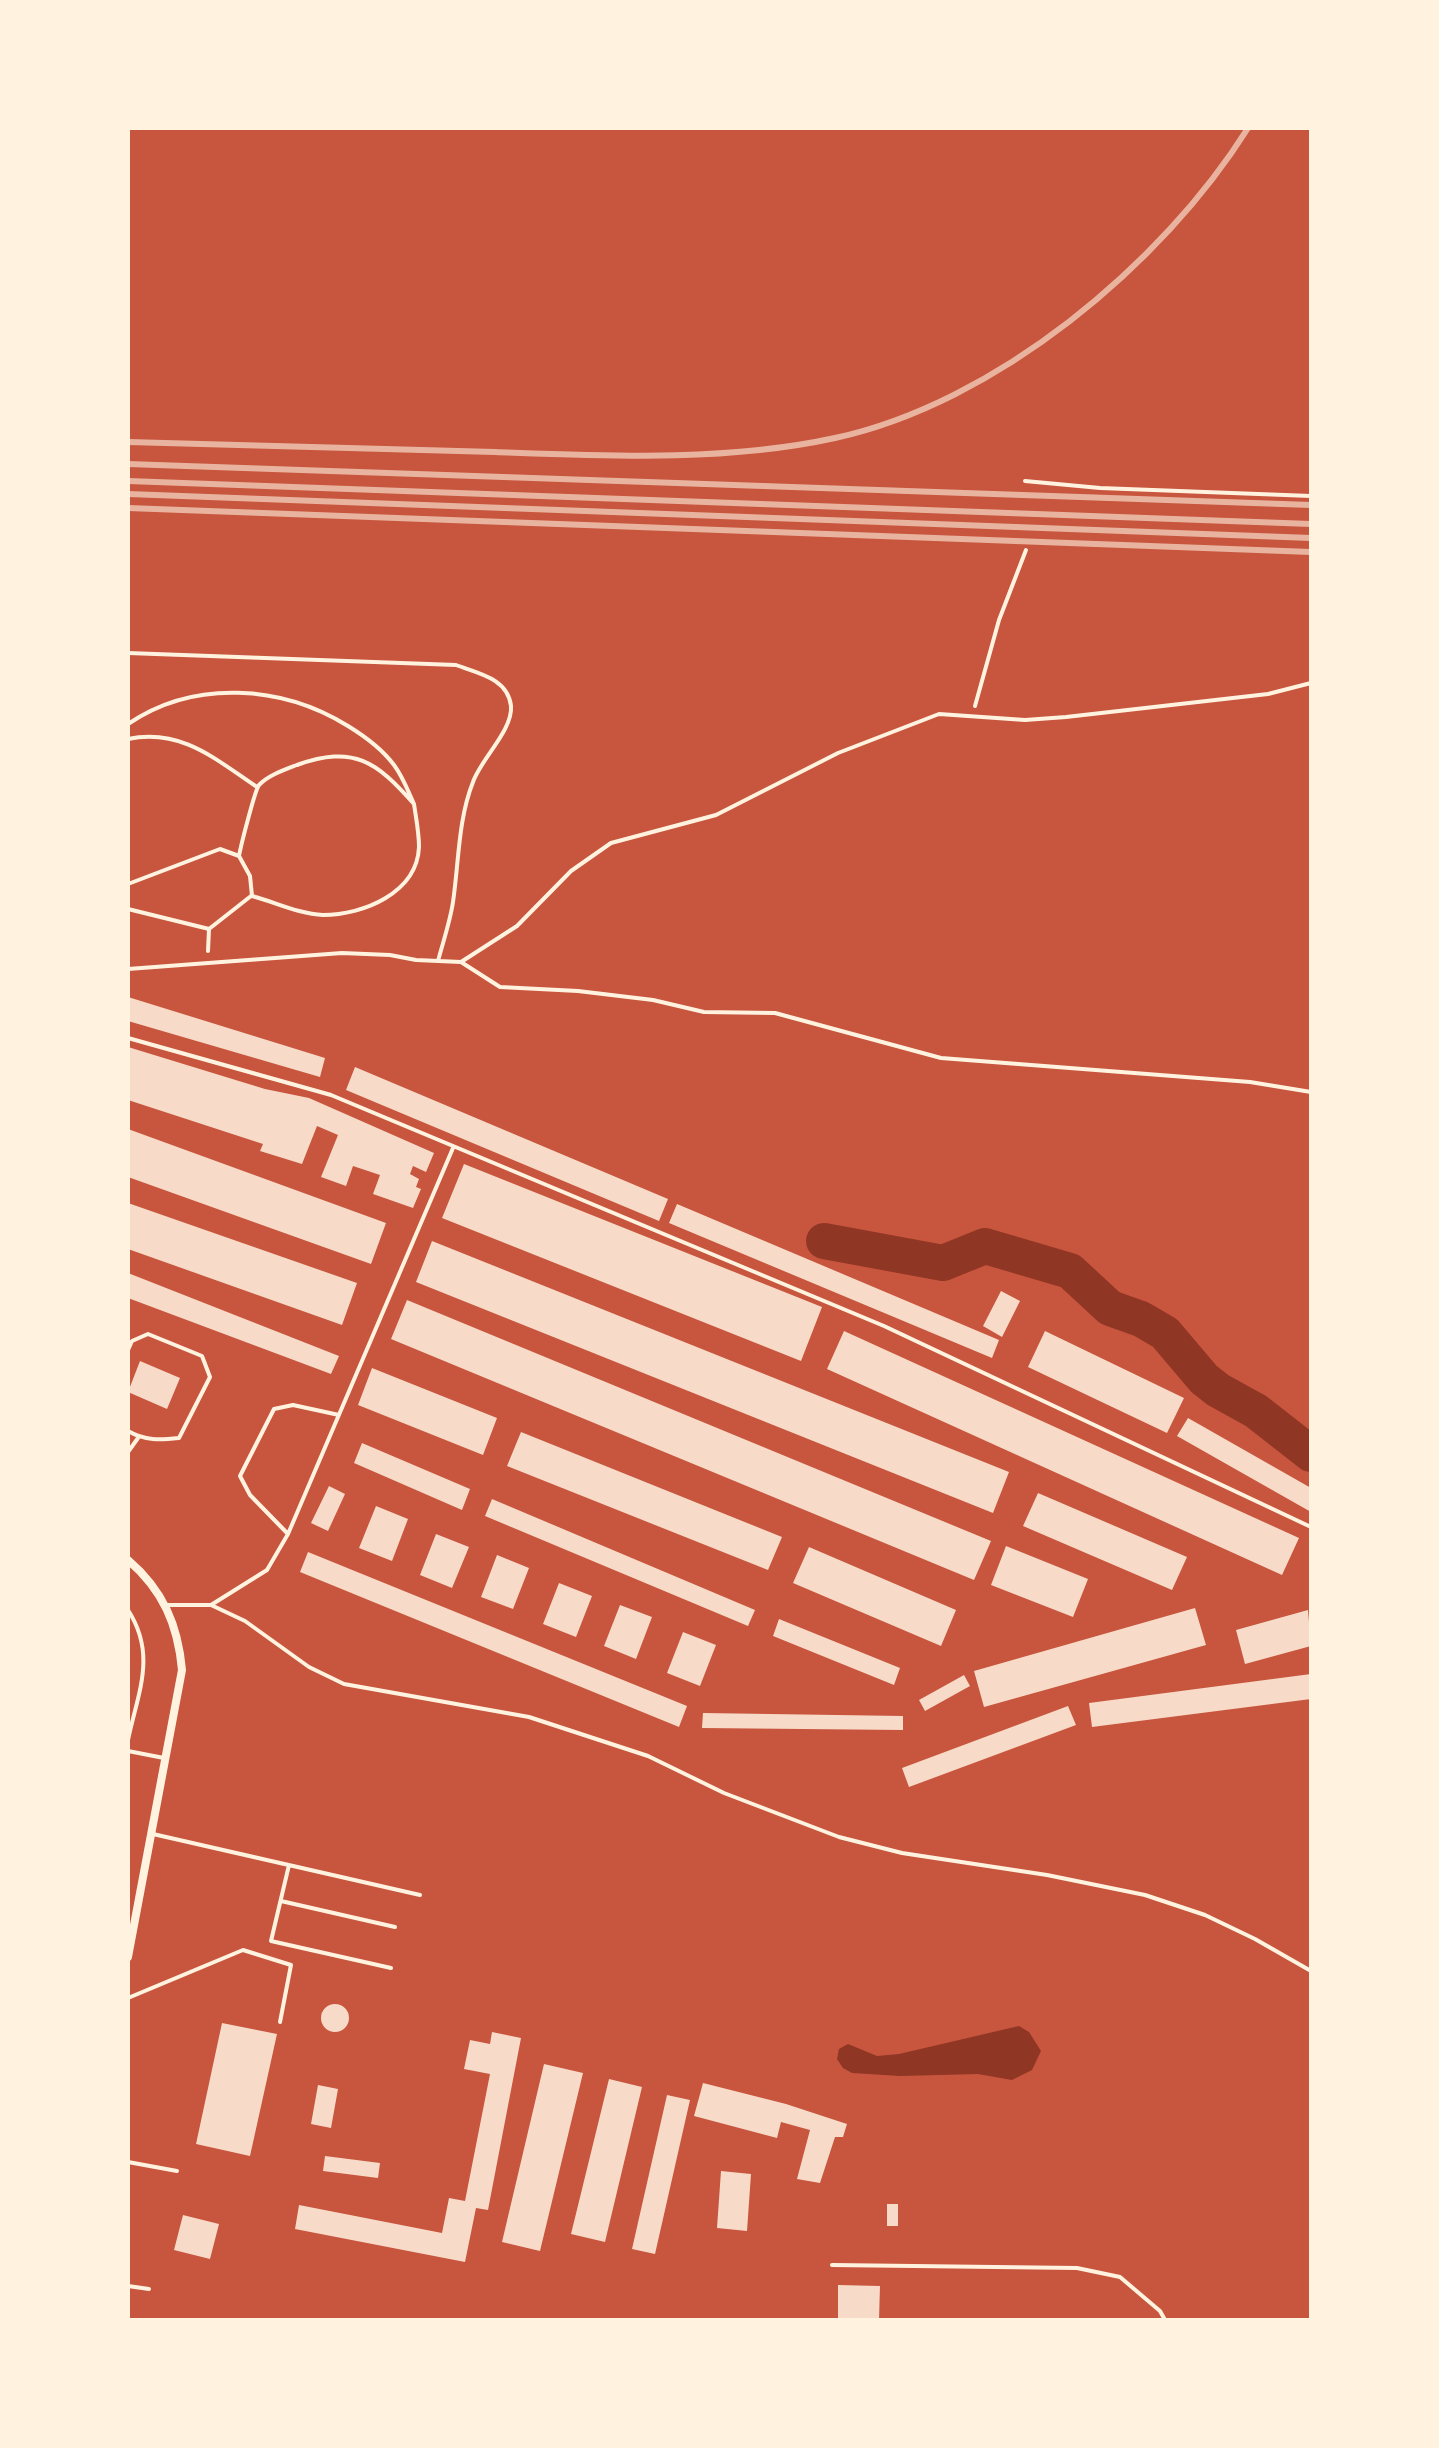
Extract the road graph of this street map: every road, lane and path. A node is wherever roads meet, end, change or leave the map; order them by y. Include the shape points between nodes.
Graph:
1 (1025, 481) dead end
2 (1311, 496) edge
3 (1026, 550) dead end
4 (128, 653) edge
5 (1311, 683) edge
6 (972, 716) junction
7 (128, 724) edge
8 (129, 739) edge
9 (394, 765) junction
10 (385, 775) junction
11 (257, 787) junction
12 (414, 804) junction
13 (239, 856) junction
14 (128, 884) edge
15 (252, 896) junction
16 (128, 909) edge
17 (209, 929) junction
18 (438, 961) junction
19 (207, 962) junction
20 (461, 962) junction
21 (128, 969) edge
22 (128, 1038) edge
23 (1311, 1092) edge
24 (453, 1148) junction
25 (128, 1350) edge
26 (339, 1415) junction
27 (128, 1431) edge
28 (138, 1437) junction
29 (128, 1452) edge
30 (1311, 1527) edge
31 (288, 1534) junction
32 (128, 1560) edge
33 (166, 1605) junction
34 (211, 1605) junction
35 (128, 1610) edge
36 (128, 1740) edge
37 (128, 1751) edge
38 (166, 1758) junction
39 (152, 1834) junction
40 (289, 1865) junction
41 (420, 1895) dead end
42 (281, 1901) junction
43 (395, 1927) dead end
44 (128, 1957) edge
45 (391, 1968) dead end
46 (1311, 1971) edge
47 (128, 1998) edge
48 (280, 2022) dead end
49 (128, 2162) edge
50 (177, 2171) dead end
51 (832, 2265) dead end
52 (128, 2286) edge
53 (149, 2289) dead end
54 (1165, 2320) edge

1 - 2 path
3 - 6 path via 999,620
4 - 18 lane via 456,665 505,688 509,720 475,774 463,808 452,906
5 - 6 lane via 1268,694 1066,717
6 - 20 lane via 939,714 838,753 716,815 611,843 571,871 517,926
7 - 9 path via 143,713 184,700 255,693 325,712 376,745
8 - 11 path via 177,738
9 - 10 path
9 - 12 path
10 - 11 path via 373,765 338,755 278,772
10 - 12 path
11 - 13 path
12 - 15 path via 419,849 413,868 401,885 371,907 322,915
13 - 14 path via 220,849
13 - 15 path via 250,876
15 - 17 path
16 - 17 path
17 - 19 path
18 - 19 lane via 342,953
18 - 20 lane
19 - 21 lane
20 - 23 lane via 500,987 653,1000 704,1012 775,1013 941,1058 1250,1082
22 - 24 lane via 331,1095
24 - 26 lane
24 - 30 lane via 884,1326
25 - 28 lane via 132,1341 148,1334 202,1356 210,1377 179,1438
26 - 31 lane
26 - 31 lane via 293,1405 274,1409 240,1476 250,1495
27 - 28 lane
28 - 29 lane
31 - 34 lane via 267,1570
32 - 33 street
33 - 34 lane
33 - 38 street via 179,1640 182,1670
34 - 46 lane via 344,1684 529,1717 648,1756 724,1793 839,1837 1145,1895 1205,1915
35 - 36 path via 139,1626 146,1656
37 - 38 lane
38 - 39 street
39 - 40 lane
39 - 44 street
40 - 41 lane
40 - 42 lane
42 - 43 lane
42 - 45 lane via 271,1941
47 - 48 lane via 243,1950 291,1965
49 - 50 lane
51 - 54 lane via 1077,2268 1120,2277
52 - 53 lane

